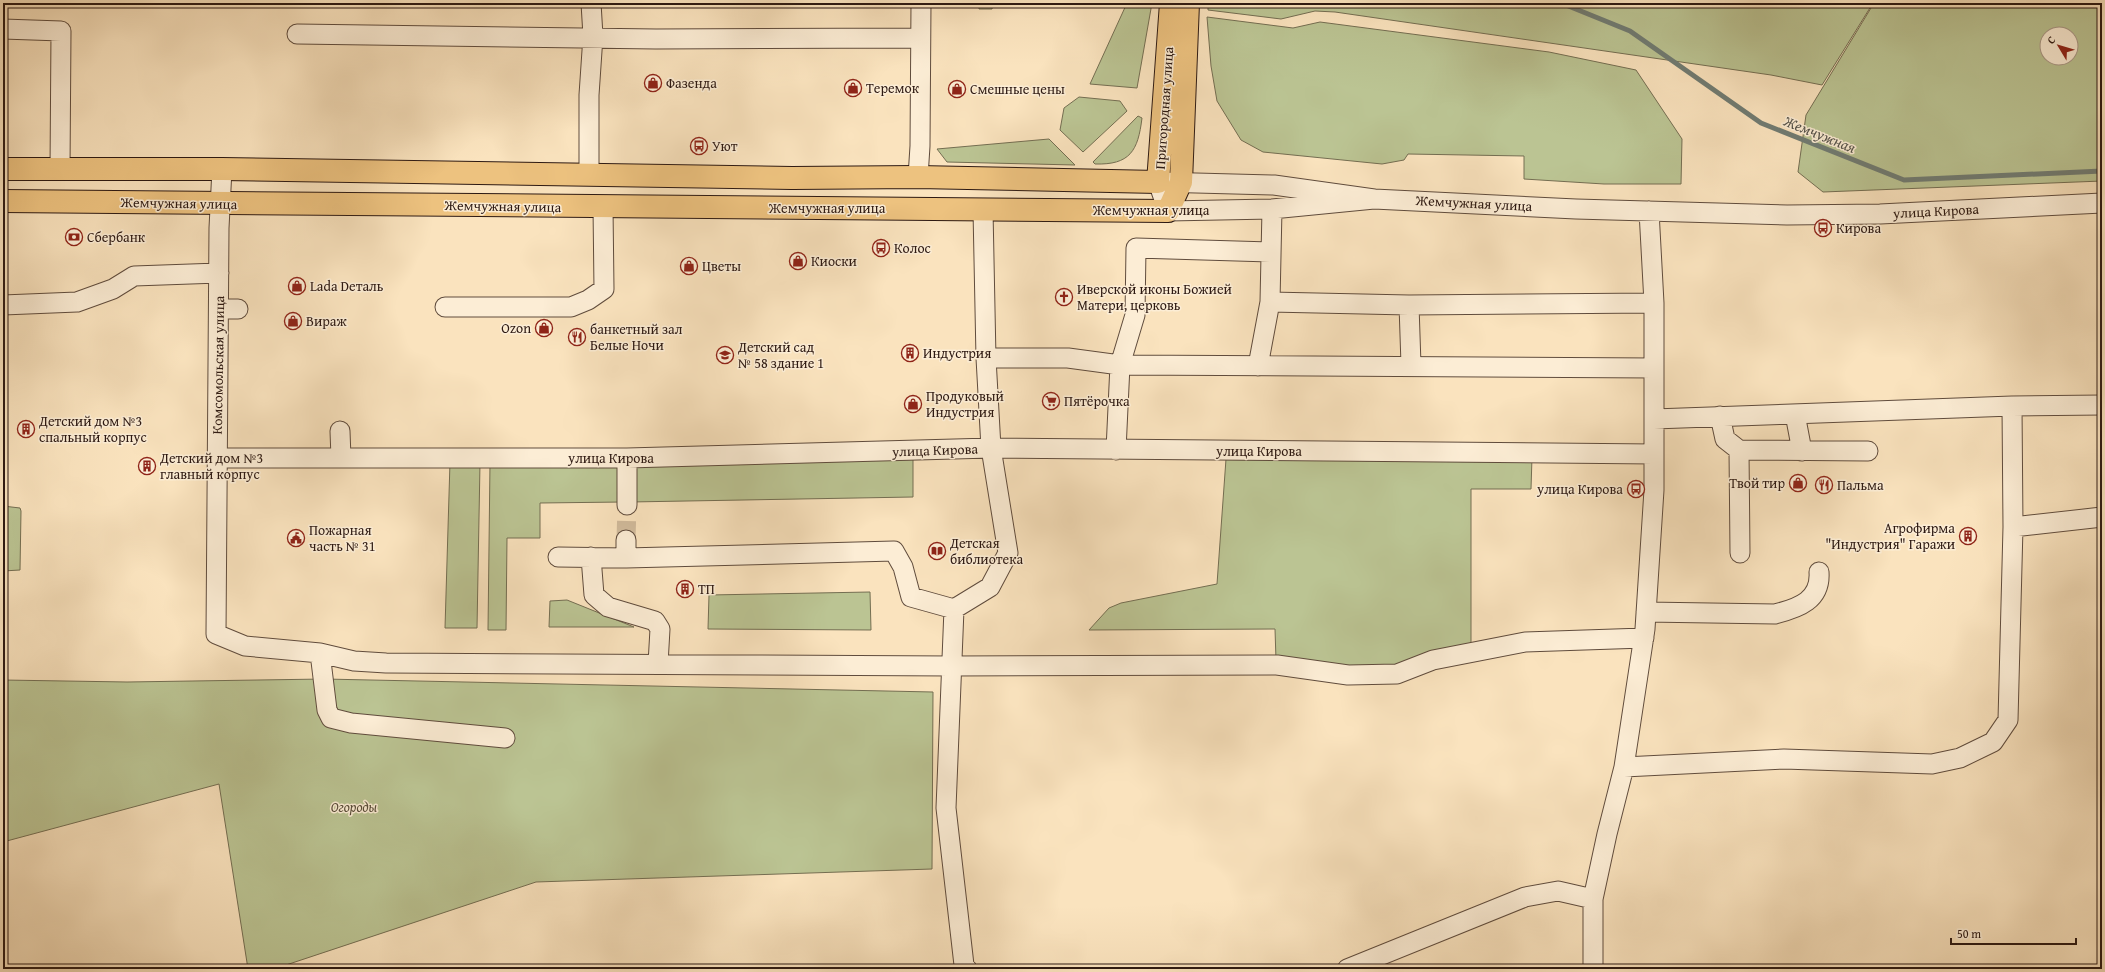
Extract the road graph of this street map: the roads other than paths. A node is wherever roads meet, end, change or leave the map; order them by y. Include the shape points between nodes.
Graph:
1 (591, 3) edge
2 (920, 3) edge
3 (1171, 3) edge
4 (1188, 3) edge
5 (3, 29) edge
6 (297, 34) dead end
7 (593, 36) junction
8 (920, 38) junction
9 (3, 169) edge
10 (60, 169) junction
11 (222, 169) junction
12 (589, 175) junction
13 (918, 177) junction
14 (1101, 180) junction
15 (1158, 182) junction
16 (1181, 182) junction
17 (1374, 199) junction
18 (3, 201) edge
19 (221, 203) junction
20 (2102, 203) edge
21 (603, 207) junction
22 (1272, 209) junction
23 (983, 210) junction
24 (1098, 210) junction
25 (1168, 211) junction
26 (1649, 212) junction
27 (1270, 252) junction
28 (219, 273) junction
29 (1270, 302) junction
30 (1654, 303) junction
31 (1409, 304) junction
32 (3, 305) edge
33 (445, 307) dead end
34 (219, 309) junction
35 (238, 309) dead end
36 (986, 358) junction
37 (1120, 365) junction
38 (1411, 365) junction
39 (1258, 366) junction
40 (1654, 368) junction
41 (2102, 405) edge
42 (2012, 406) junction
43 (1795, 414) junction
44 (1720, 416) junction
45 (1654, 419) junction
46 (340, 431) dead end
47 (991, 448) junction
48 (1116, 450) junction
49 (1739, 450) junction
50 (1802, 451) junction
51 (1868, 451) dead end
52 (1654, 454) junction
53 (217, 458) junction
54 (341, 458) junction
55 (627, 458) junction
56 (627, 505) tunnel mouth
57 (2102, 517) edge
58 (2013, 527) junction
59 (1740, 553) dead end
60 (558, 557) dead end
61 (591, 558) junction
62 (1819, 572) dead end
63 (954, 609) junction
64 (1646, 612) junction
65 (1644, 638) junction
66 (320, 652) junction
67 (658, 664) junction
68 (952, 666) junction
69 (505, 738) dead end
70 (1624, 768) junction
71 (1593, 899) junction
72 (967, 969) edge
73 (1347, 969) edge
74 (1593, 969) edge

1 - 7 street
2 - 8 street
3 - 15 main road, Пригородная улица
4 - 16 main road
5 - 10 street via 61,30
6 - 7 street
7 - 8 street
7 - 12 street via 589,95
8 - 13 street
9 - 10 main road, Жемчужная улица
10 - 11 main road, Жемчужная улица
11 - 12 main road, Жемчужная улица
11 - 19 street, Комсомольская улица
12 - 13 main road, Жемчужная улица
13 - 14 main road, Жемчужная улица
14 - 15 main road, Жемчужная улица
14 - 24 main road via 1110,187 1112,195
15 - 16 street
15 - 25 street, Пригородная улица
16 - 17 street via 1274,185
16 - 25 main road
17 - 22 street, Жемчужная улица
17 - 26 street, Жемчужная улица
18 - 19 main road, Жемчужная улица
19 - 21 main road, Жемчужная улица
19 - 28 street, Комсомольская улица
20 - 26 street, улица Кирова via 1880,214
21 - 23 main road, Жемчужная улица
21 - 33 street via 604,289 588,300 570,307
22 - 25 street, Жемчужная улица
22 - 27 street
23 - 24 main road, Жемчужная улица
23 - 36 street
24 - 25 main road, Жемчужная улица
26 - 30 street
27 - 29 street
27 - 37 street via 1136,248 1135,315
28 - 32 street via 134,276 113,289 77,302
28 - 34 street, Комсомольская улица
29 - 31 street
29 - 39 street
30 - 31 street
30 - 40 street
31 - 38 street
34 - 35 street
34 - 53 street, Комсомольская улица
36 - 37 street via 1068,358
36 - 47 street
37 - 39 street
37 - 48 street
38 - 39 street
38 - 40 street
40 - 45 street
41 - 42 street
42 - 43 street
42 - 58 street
43 - 44 street
43 - 50 street
44 - 45 street
44 - 49 street via 1725,439
45 - 52 street
46 - 54 street
47 - 48 street, улица Кирова
47 - 55 street, улица Кирова
47 - 63 street via 1008,553 990,587
48 - 52 street, улица Кирова
49 - 50 street
49 - 59 street
50 - 51 street
52 - 64 street
53 - 54 street, улица Кирова
53 - 66 street, Комсомольская улица via 216,634 245,646
54 - 55 street, улица Кирова
55 - 56 street
57 - 58 street
58 - 70 street via 2008,720 1993,742 1960,758 1932,764 1784,759
60 - 61 street
61 - 63 street via 626,549 894,551 903,567 911,597
61 - 67 street via 594,595 608,608 655,621 660,629
62 - 64 street via 1817,589 1808,602 1794,610 1775,614
63 - 68 street
64 - 65 street
65 - 68 street via 1525,642 1433,660 1397,674 1348,675 1277,665
65 - 70 street
66 - 67 street via 354,661 386,663
66 - 69 street via 327,710 331,718 351,723
67 - 68 street
68 - 72 street via 946,808 964,965
70 - 71 street
71 - 73 street via 1558,891 1525,897
71 - 74 street

